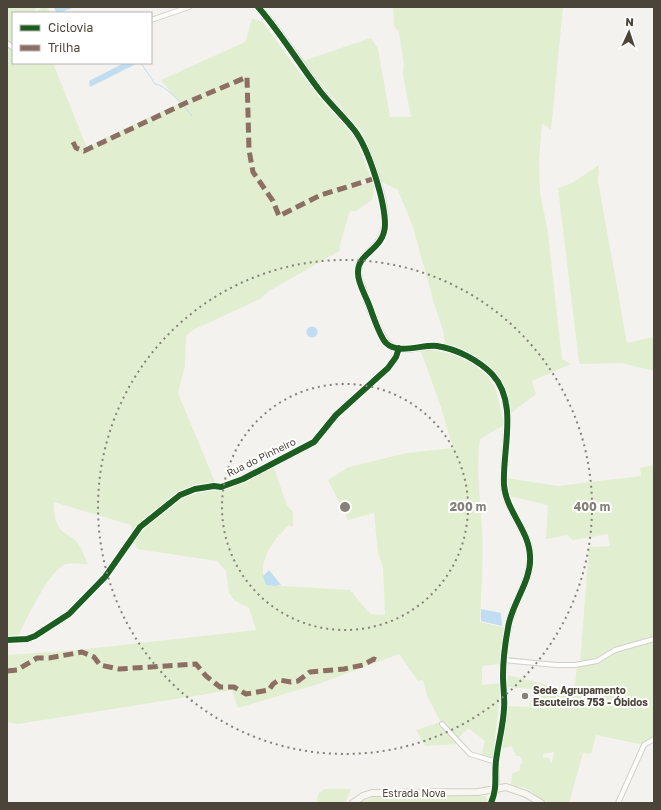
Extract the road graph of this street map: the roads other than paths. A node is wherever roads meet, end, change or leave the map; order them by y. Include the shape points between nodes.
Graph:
1 (189, 7) edge
2 (258, 7) edge
3 (152, 20) edge
4 (399, 348) junction
5 (654, 639) edge
6 (7, 640) edge
7 (504, 660) junction
8 (442, 724) dead end
9 (654, 739) edge
10 (496, 762) junction
11 (496, 791) junction
12 (352, 803) edge
13 (491, 803) edge
14 (541, 803) edge
15 (618, 803) edge

1 - 3 street
2 - 4 street via 320,91 356,132 376,178 384,205 383,235 378,245 361,260 358,275 384,339 391,347
4 - 6 street, Rua do Pinheiro via 388,368 336,416 314,442 243,479 221,487 195,489 180,495 140,527 105,577 69,614 35,636
4 - 7 street via 434,346 462,354 490,372 503,393 507,424 505,492 527,540 531,558 510,618
5 - 7 street via 615,650 597,661 575,665
7 - 10 street via 504,713
8 - 10 street via 470,754
9 - 15 street via 644,745
10 - 11 street
11 - 12 street, Estrada Nova via 377,793 363,796
11 - 13 street
11 - 14 street, Estrada Nova via 506,787

